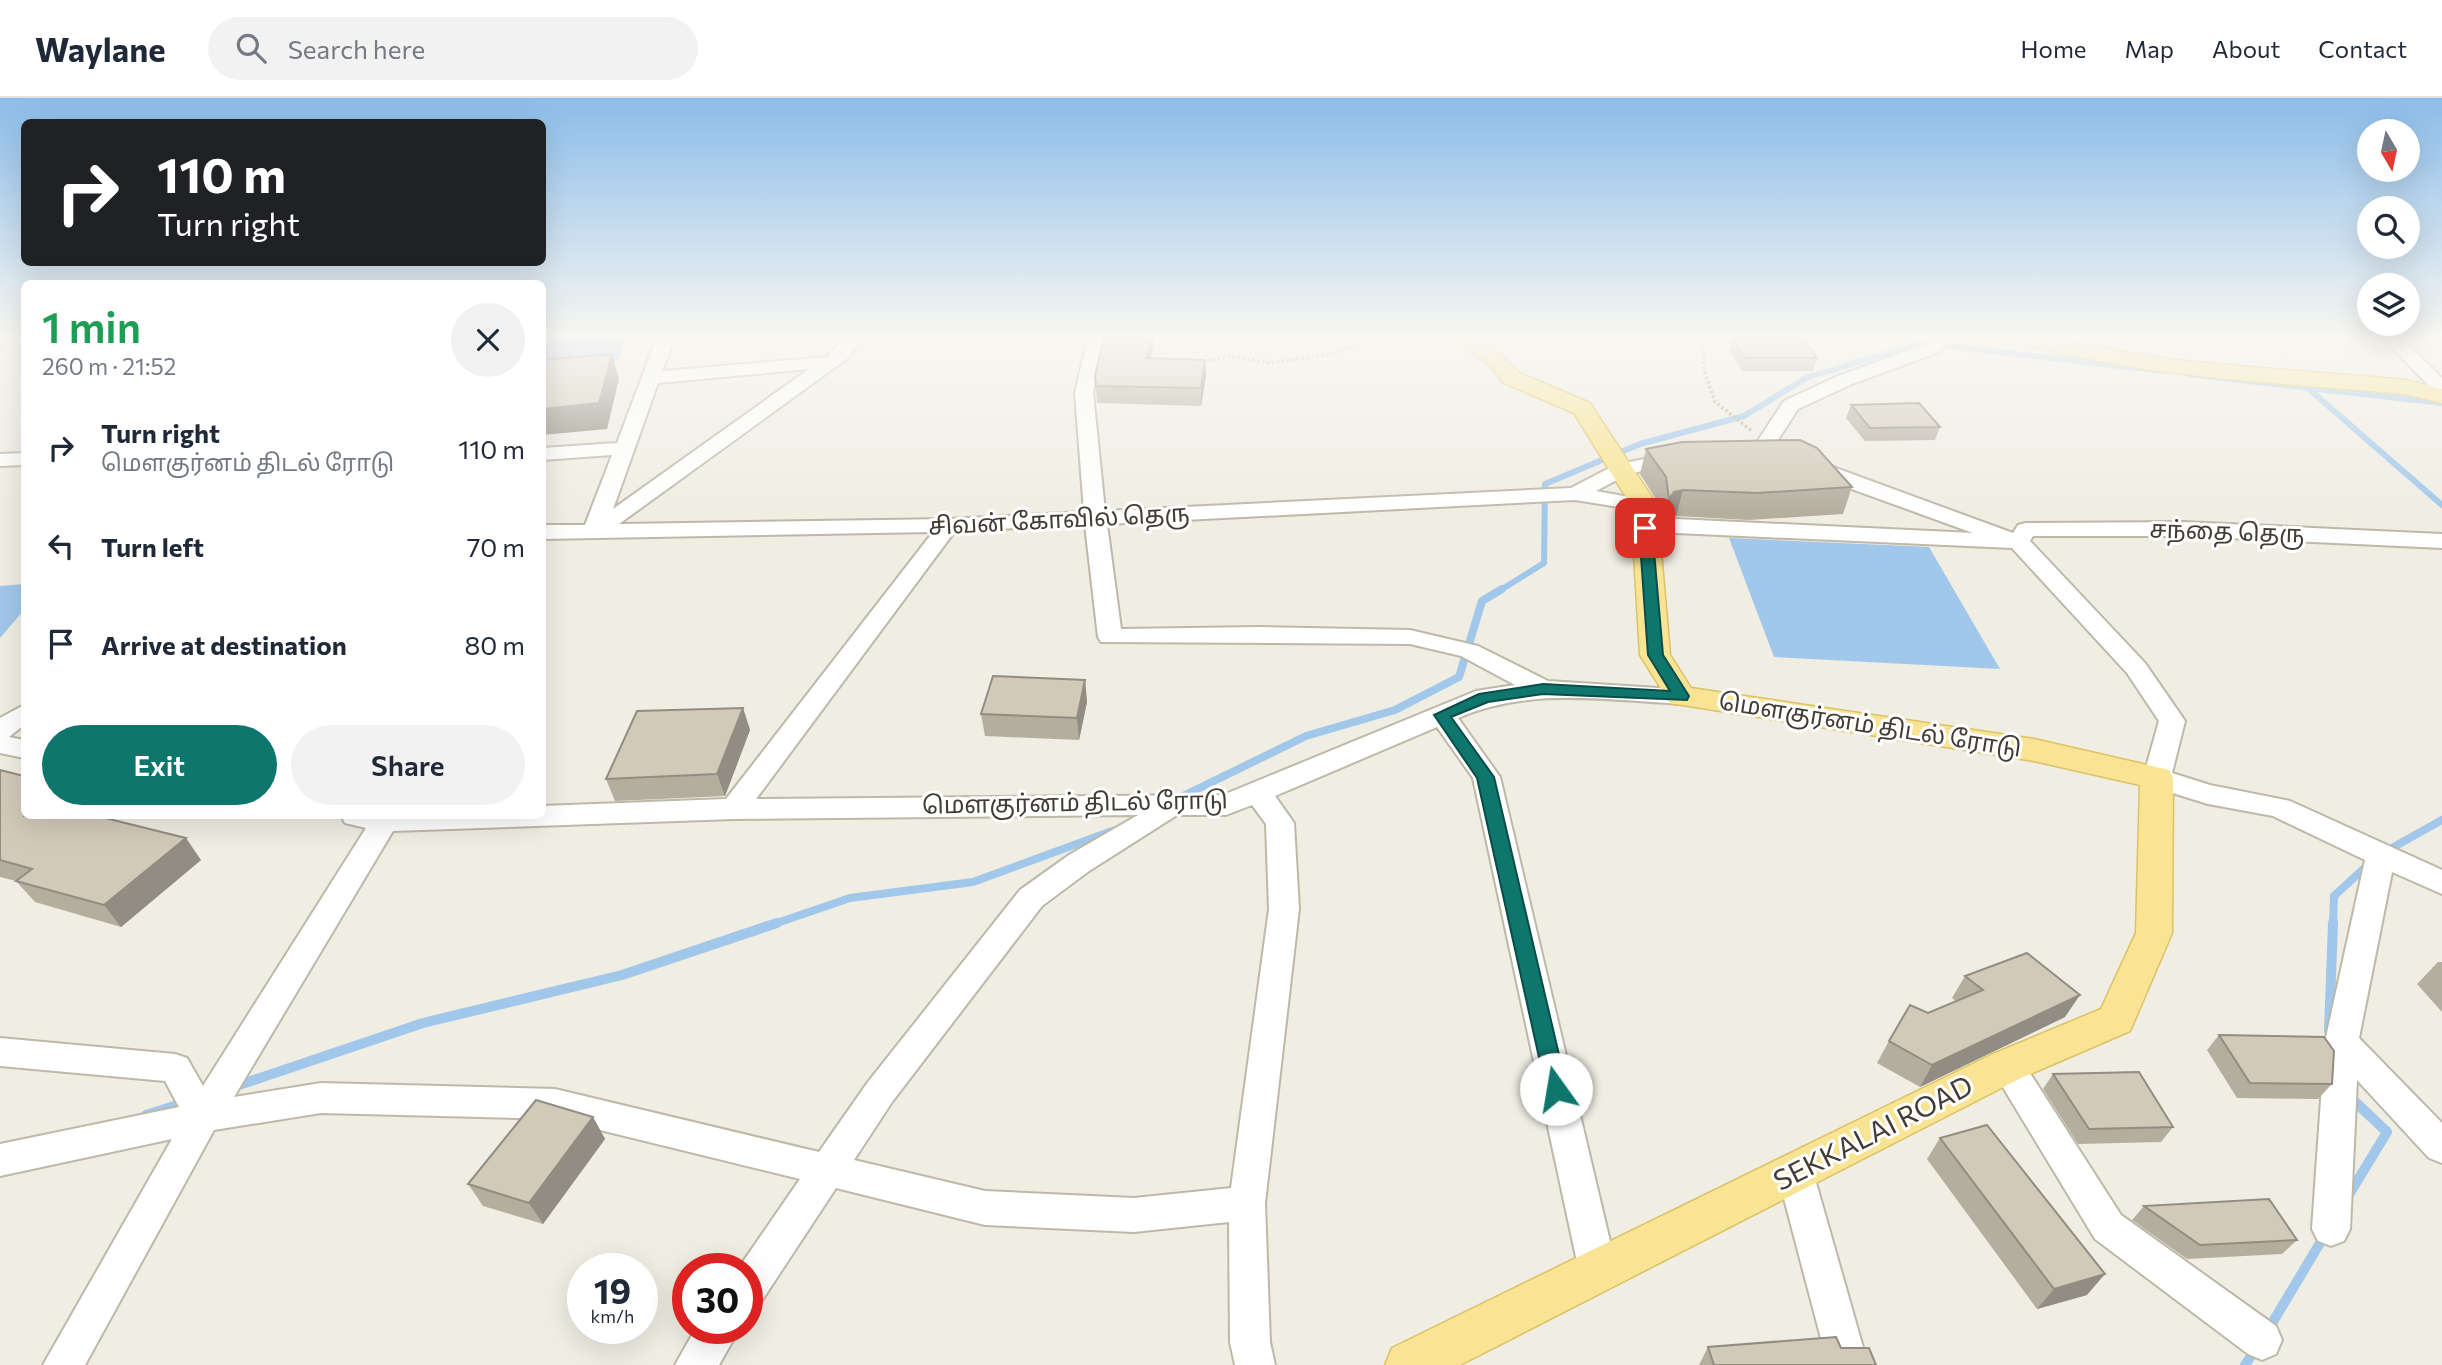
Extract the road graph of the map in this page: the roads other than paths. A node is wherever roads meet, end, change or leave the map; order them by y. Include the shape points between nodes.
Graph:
1 (644, 396) edge
2 (783, 396) edge
3 (1084, 396) edge
4 (1555, 396) edge
5 (1810, 396) edge
6 (1767, 442) junction
7 (1741, 447) edge
8 (625, 448) junction
9 (546, 454) edge
10 (1701, 454) edge
11 (21, 459) edge
12 (0, 460) edge
13 (1622, 469) junction
14 (1575, 494) junction
15 (1644, 505) junction
16 (1095, 518) junction
17 (949, 525) junction
18 (1676, 526) dead end
19 (546, 532) edge
20 (593, 533) junction
21 (2018, 541) junction
22 (2442, 541) edge
23 (1543, 689) junction
24 (1681, 696) junction
25 (21, 715) edge
26 (1442, 715) junction
27 (0, 730) edge
28 (0, 744) edge
29 (21, 748) edge
30 (2157, 778) junction
31 (1257, 792) junction
32 (1170, 806) junction
33 (734, 809) junction
34 (546, 814) edge
35 (369, 819) edge
36 (2381, 853) junction
37 (2442, 883) edge
38 (2342, 1042) junction
39 (0, 1052) edge
40 (2007, 1066) junction
41 (203, 1117) junction
42 (2442, 1147) edge
43 (0, 1160) edge
44 (830, 1169) junction
45 (1795, 1172) junction
46 (1247, 1203) junction
47 (2331, 1229) dead end
48 (763, 1266) edge
49 (1598, 1271) junction
50 (2262, 1340) dead end
51 (709, 1344) edge
52 (63, 1365) edge
53 (695, 1365) edge
54 (1255, 1365) edge
55 (1409, 1365) edge
56 (1848, 1365) edge

1 - 8 street
2 - 20 street
3 - 16 street
4 - 13 main road via 1582,408
5 - 6 street via 1791,405
6 - 7 street
6 - 21 street via 1831,475
8 - 9 street
8 - 20 street
10 - 13 street
11 - 12 street
13 - 14 street
13 - 15 main road
14 - 15 street
14 - 16 street, சிவன் கோவில் தெரு
15 - 24 main road via 1655,655
16 - 17 street, சிவன் கோவில் தெரு
16 - 23 street via 1110,638 1259,634 1410,637 1469,650
17 - 20 street, சிவன் கோவில் தெரு
17 - 33 street
18 - 21 street
19 - 20 street, சிவன் கோவில் தெரு
21 - 22 street, சந்தை தெரு via 2026,530 2170,529
21 - 30 street via 2136,668 2172,721
23 - 24 street, மௌகுர்னம் திடல் ரோடு
23 - 26 street, மௌகுர்னம் திடல் ரோடு via 1485,698
24 - 30 main road, மௌகுர்னம் திடல் ரோடு via 2034,750
25 - 27 street
26 - 31 street, மௌகுர்னம் திடல் ரோடு
26 - 49 street via 1486,777
28 - 29 street
30 - 36 street via 2280,808
30 - 40 main road, SEKKALAI ROAD via 2154,933 2116,1020
31 - 32 street, மௌகுர்னம் திடல் ரோடு via 1226,805
31 - 46 street via 1280,823 1284,909
32 - 33 street, மௌகுர்னம் திடல் ரோடு
32 - 44 street via 1031,898 880,1092
33 - 34 street, மௌகுர்னம் திடல் ரோடு
35 - 41 street
36 - 37 street
36 - 38 street
38 - 42 street
38 - 47 street
39 - 41 street via 175,1068
40 - 45 main road, SEKKALAI ROAD
40 - 50 street via 2108,1227
41 - 43 street
41 - 44 street via 321,1098 555,1104
41 - 52 street
44 - 46 street via 985,1208 1134,1215
44 - 48 street
45 - 49 main road, SEKKALAI ROAD
45 - 56 street
46 - 54 street via 1250,1342
49 - 55 main road, SEKKALAI ROAD
51 - 53 street

